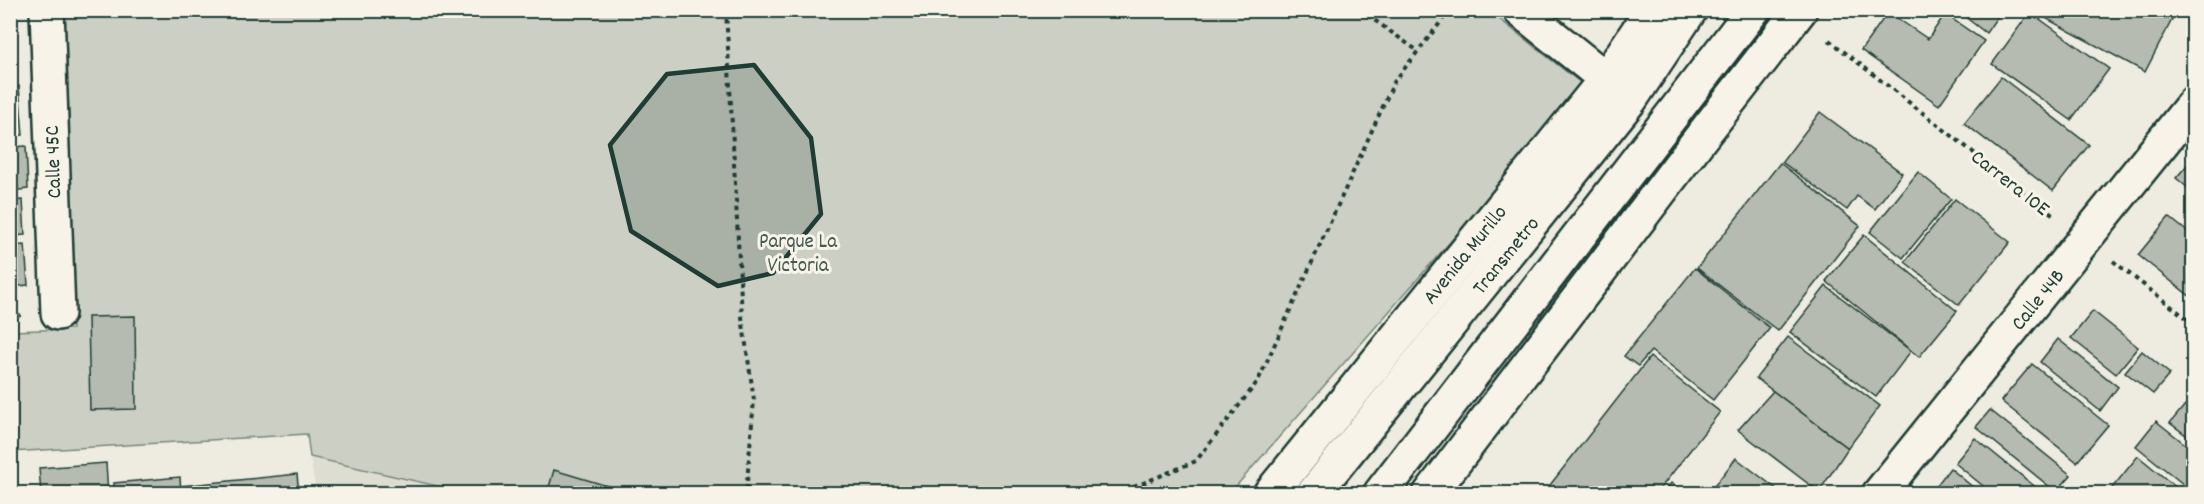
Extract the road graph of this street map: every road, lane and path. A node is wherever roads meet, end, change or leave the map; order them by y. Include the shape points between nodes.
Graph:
1 (47, 10) edge
2 (726, 10) edge
3 (1360, 10) edge
4 (1449, 10) edge
5 (1520, 10) edge
6 (1652, 10) edge
7 (1690, 10) edge
8 (1753, 10) edge
9 (1800, 10) edge
10 (1829, 40) dead end
11 (1418, 51) junction
12 (1606, 79) junction
13 (2193, 103) edge
14 (2085, 240) junction
15 (58, 313) dead end
16 (2193, 324) edge
17 (746, 494) edge
18 (1117, 494) edge
19 (1270, 494) edge
20 (1313, 494) edge
21 (1380, 494) edge
22 (1430, 494) edge
23 (1879, 494) edge

1 - 15 main road, Calle 45C
2 - 17 path via 742,317 754,400
3 - 11 path
4 - 11 path
5 - 12 main road
6 - 12 main road, Avenida Murillo
7 - 20 main road, Transmetro via 1630,100
8 - 21 main road
9 - 22 main road
10 - 14 path, Carrera 10E
11 - 18 path via 1394,82 1258,381 1196,461
12 - 19 main road, Avenida Murillo
13 - 14 main road, Calle 44B
14 - 16 path, Carrera 10E
14 - 23 main road, Calle 44B

